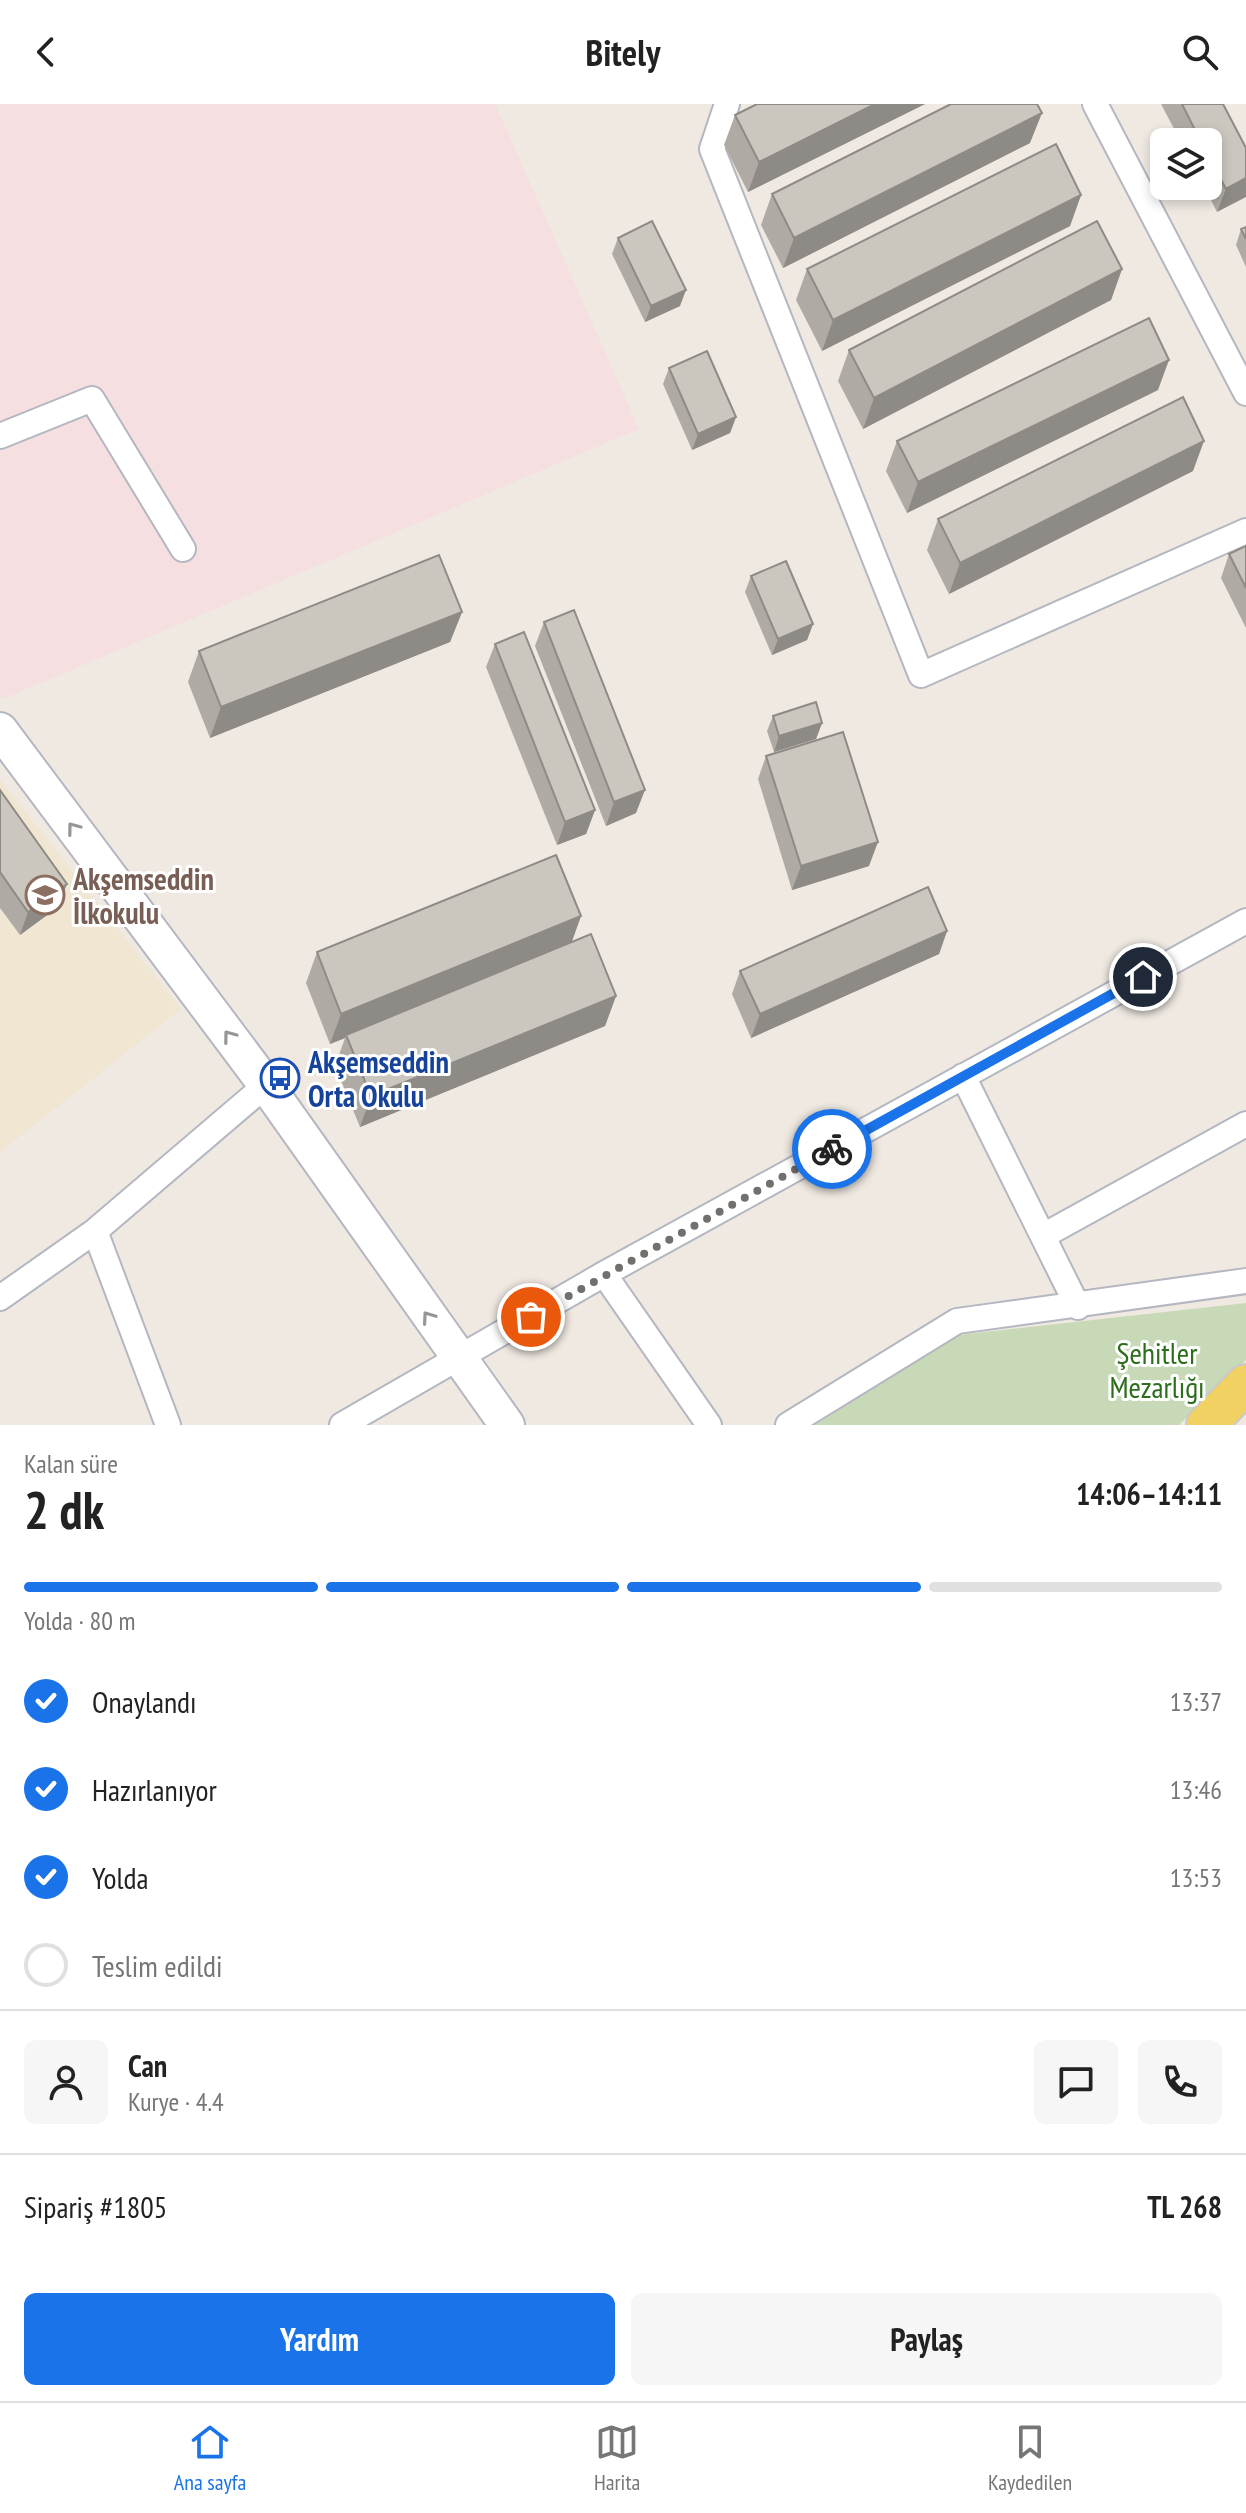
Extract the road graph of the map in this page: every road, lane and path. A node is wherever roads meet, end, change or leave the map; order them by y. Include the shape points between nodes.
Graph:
1 (727, 104) edge
2 (1095, 104) edge
3 (1246, 393) edge
4 (0, 436) edge
5 (1246, 531) edge
6 (183, 549) dead end
7 (0, 730) edge
8 (1246, 921) edge
9 (963, 1076) junction
10 (266, 1085) junction
11 (1246, 1124) edge
12 (95, 1231) junction
13 (1043, 1236) junction
14 (604, 1274) junction
15 (1246, 1281) edge
16 (0, 1298) edge
17 (1078, 1307) junction
18 (458, 1361) junction
19 (1246, 1384) edge
20 (1246, 1412) edge
21 (168, 1425) edge
22 (342, 1425) edge
23 (507, 1425) edge
24 (709, 1425) edge
25 (788, 1425) edge
26 (1206, 1425) edge
27 (1233, 1425) edge

1 - 5 street via 712,149 921,675
2 - 3 street
4 - 6 street via 92,399
10 -> 7 street
8 - 9 street
9 - 13 street
9 - 14 street
10 - 12 street
18 -> 10 street
11 - 13 street
12 - 16 street
12 - 21 street
13 - 17 street
14 - 18 street
14 - 24 street
15 - 17 street
17 - 25 street via 957,1321
18 - 22 street
18 - 23 street
19 - 26 main road
20 - 27 main road

